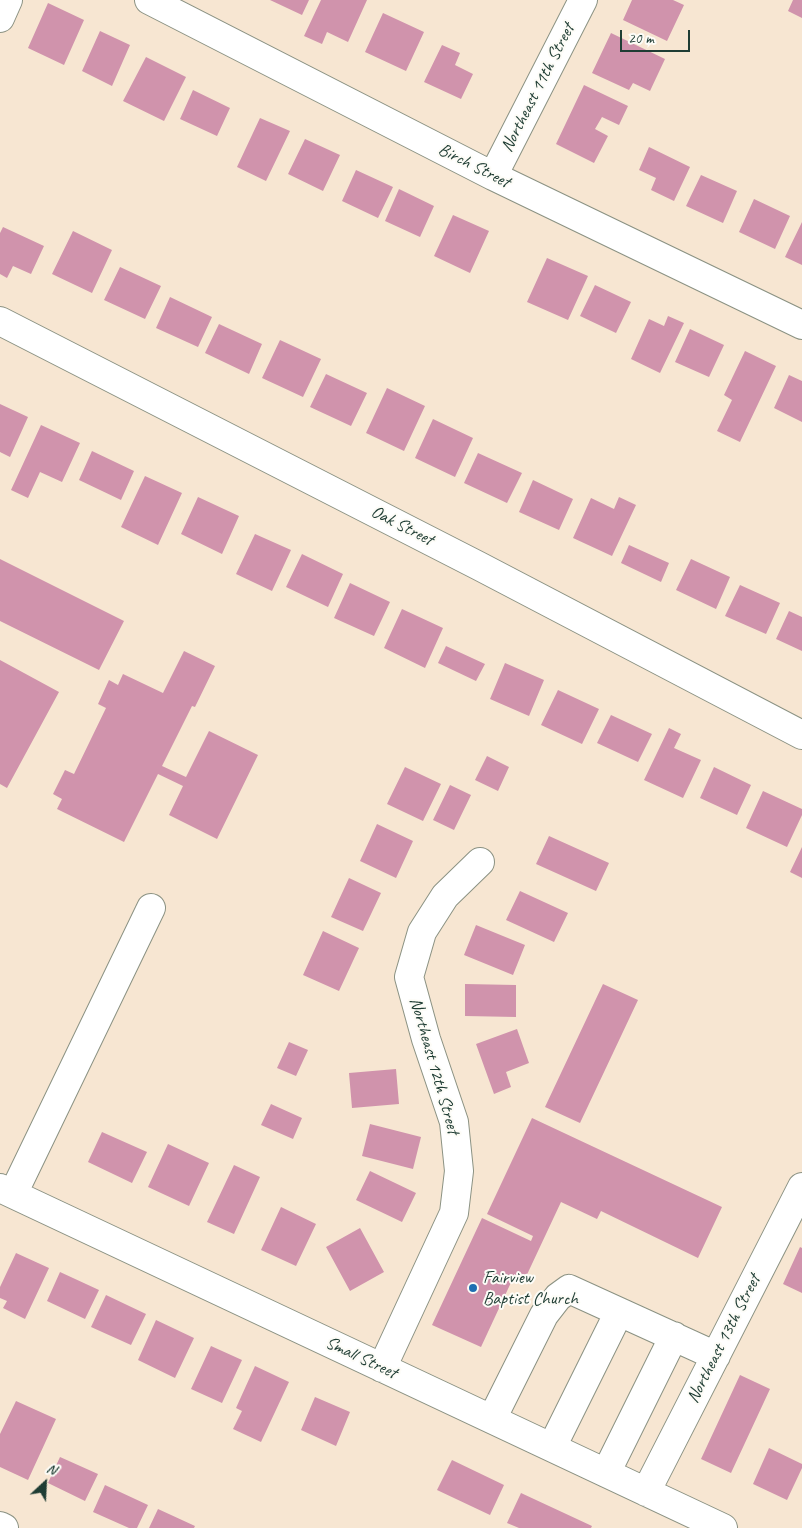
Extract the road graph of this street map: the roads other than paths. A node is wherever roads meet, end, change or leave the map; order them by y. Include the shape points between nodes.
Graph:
1 (8, 0) edge
2 (148, 0) edge
3 (583, 0) edge
4 (0, 18) edge
5 (493, 176) junction
6 (0, 321) edge
7 (802, 326) edge
8 (802, 735) edge
9 (480, 862) dead end
10 (151, 908) dead end
11 (6, 1191) edge
12 (801, 1191) edge
13 (619, 1312) junction
14 (674, 1336) junction
15 (716, 1356) junction
16 (382, 1368) junction
17 (492, 1419) junction
18 (552, 1447) junction
19 (606, 1473) junction
20 (646, 1492) junction
21 (0, 1526) edge
22 (4, 1528) edge
23 (723, 1528) edge

1 - 4 street
2 - 5 street, Birch Street
3 - 5 street, Northeast 11th Street
5 - 7 street, Birch Street
6 - 8 street, Oak Street
9 - 16 street, Northeast 12th Street via 445,896 422,932 409,977 454,1122 459,1171 454,1213
10 - 11 street
11 - 16 street, Small Street
12 - 15 street, Northeast 13th Street
13 - 14 street
13 - 17 street via 569,1289 558,1298 544,1315
13 - 18 street
14 - 15 street
14 - 19 street
15 - 20 street, Northeast 13th Street
16 - 17 street, Small Street
17 - 18 street, Small Street
18 - 19 street, Small Street
19 - 20 street, Small Street
20 - 23 street, Small Street
21 - 22 street

